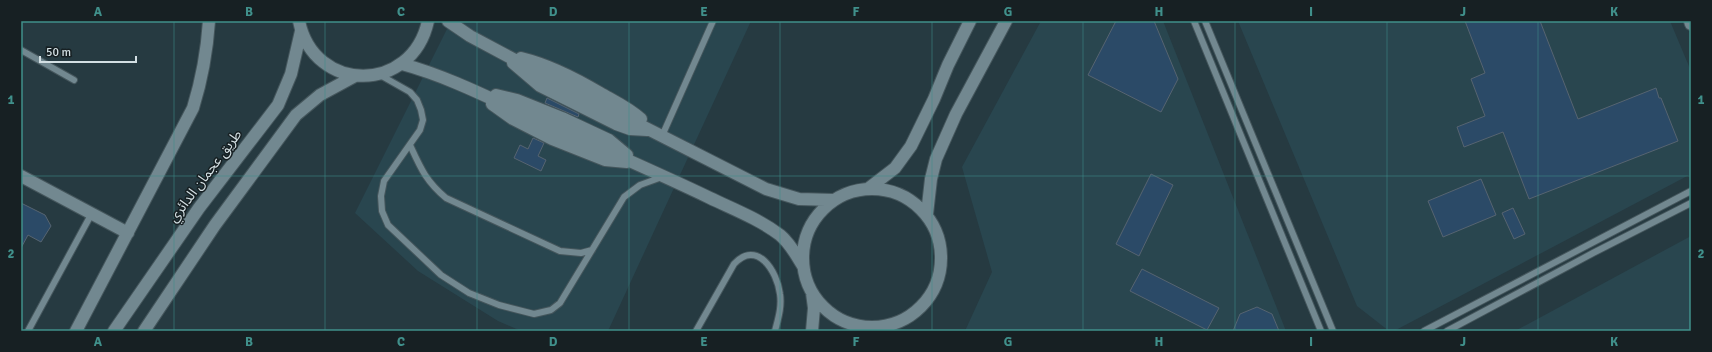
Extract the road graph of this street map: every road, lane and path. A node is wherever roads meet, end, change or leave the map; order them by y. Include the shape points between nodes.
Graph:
1 (209, 21) edge
2 (428, 21) edge
3 (448, 21) edge
4 (713, 21) edge
5 (970, 21) edge
6 (1006, 21) edge
7 (1194, 21) edge
8 (1205, 21) edge
9 (1690, 21) edge
10 (1691, 24) edge
11 (300, 26) edge
12 (21, 50) edge
13 (501, 52) junction
14 (402, 64) junction
15 (380, 75) junction
16 (355, 76) junction
17 (74, 80) dead end
18 (477, 91) junction
19 (658, 133) junction
20 (410, 145) junction
21 (636, 163) junction
22 (21, 176) edge
23 (665, 176) junction
24 (869, 188) junction
25 (1691, 191) edge
26 (834, 200) junction
27 (1691, 204) edge
28 (92, 213) junction
29 (927, 214) junction
30 (128, 233) junction
31 (592, 250) junction
32 (803, 266) junction
33 (811, 292) junction
34 (875, 329) edge
35 (28, 331) edge
36 (76, 331) edge
37 (114, 331) edge
38 (144, 331) edge
39 (696, 331) edge
40 (775, 331) edge
41 (812, 331) edge
42 (1321, 331) edge
43 (1333, 331) edge
44 (1424, 331) edge
45 (1447, 331) edge

1 - 30 street via 201,82 193,108
2 - 14 street via 423,38 414,53
3 - 13 street
4 - 19 lane
5 - 24 street via 911,146 895,168
6 - 29 street via 956,114 936,159
7 - 42 lane
8 - 43 lane
9 - 10 street
11 - 16 street via 309,48 321,61 337,71
11 - 37 street, طريق عجمان الدائري via 291,74 278,105 198,208
12 - 17 lane
13 - 19 street via 541,63 580,82 629,109
13 - 19 street via 540,86 616,124
14 - 15 street
14 - 18 street
15 - 16 street
15 - 20 lane via 410,92 417,100 423,120
16 - 38 street via 320,95 296,115 215,225
18 - 21 street via 518,100 562,118 609,140
18 - 21 street via 508,116 552,139 610,161
19 - 26 street via 766,189 799,199
20 - 31 lane via 424,176 446,198 560,251 581,253
20 - 31 lane via 384,181 382,211 388,225 430,265 469,293 499,305 534,314 551,310 560,303
21 - 23 street
22 - 28 street
23 - 31 lane via 640,185 624,197
23 - 32 street via 768,227 791,246
24 - 26 street via 850,192
24 - 29 street via 891,191 911,200
25 - 44 lane
26 - 32 street via 819,213 809,229 804,247
27 - 45 lane
28 - 30 street
28 - 35 lane
29 - 34 street via 938,233 942,254 940,276 931,296 917,312 899,323
30 - 36 street
32 - 33 street
33 - 34 street via 823,308 839,320
33 - 41 street via 814,308
39 - 40 lane via 734,264 748,255 765,260 775,276 780,306

